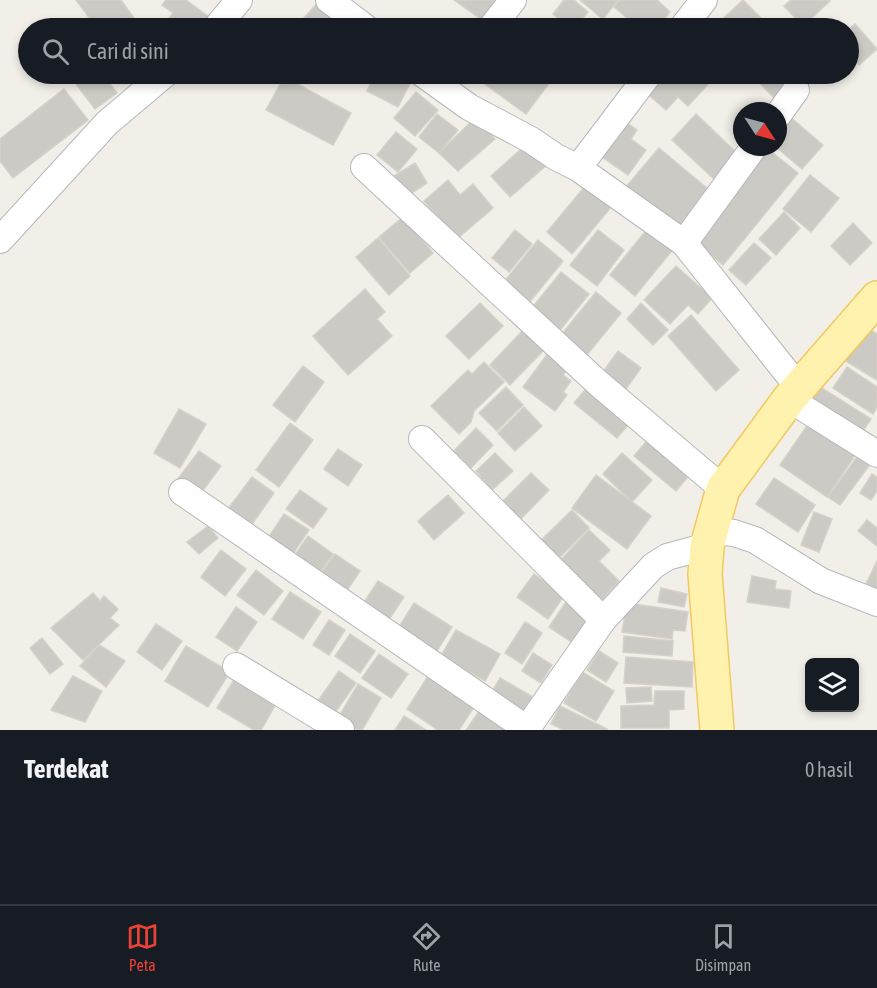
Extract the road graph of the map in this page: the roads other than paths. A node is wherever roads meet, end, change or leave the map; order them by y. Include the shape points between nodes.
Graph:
1 (239, 0) edge
2 (329, 0) edge
3 (513, 0) edge
4 (704, 0) edge
5 (224, 18) edge
6 (353, 18) edge
7 (499, 18) edge
8 (690, 18) edge
9 (153, 84) edge
10 (452, 84) edge
11 (641, 84) edge
12 (796, 90) dead end
13 (787, 102) edge
14 (747, 156) edge
15 (364, 167) dead end
16 (578, 168) junction
17 (0, 240) edge
18 (684, 243) junction
19 (871, 315) edge
20 (794, 394) junction
21 (422, 439) dead end
22 (877, 454) edge
23 (723, 489) junction
24 (182, 492) dead end
25 (709, 538) junction
26 (877, 603) edge
27 (603, 620) junction
28 (236, 666) dead end
29 (341, 730) edge
30 (526, 730) edge
31 (717, 730) edge

1 - 5 street
2 - 6 street
3 - 7 street
4 - 8 street
9 - 17 street via 107,123
10 - 16 street via 469,107
11 - 16 street
12 - 13 street
14 - 18 street
15 - 23 street via 610,393
16 - 18 street
18 - 20 street
19 - 20 main road
20 - 22 street
20 - 23 main road
21 - 27 street
23 - 25 main road
24 - 30 street
25 - 26 street via 734,533 755,540 821,581
25 - 27 street via 660,560
25 - 31 main road via 705,574
27 - 30 street
28 - 29 street

